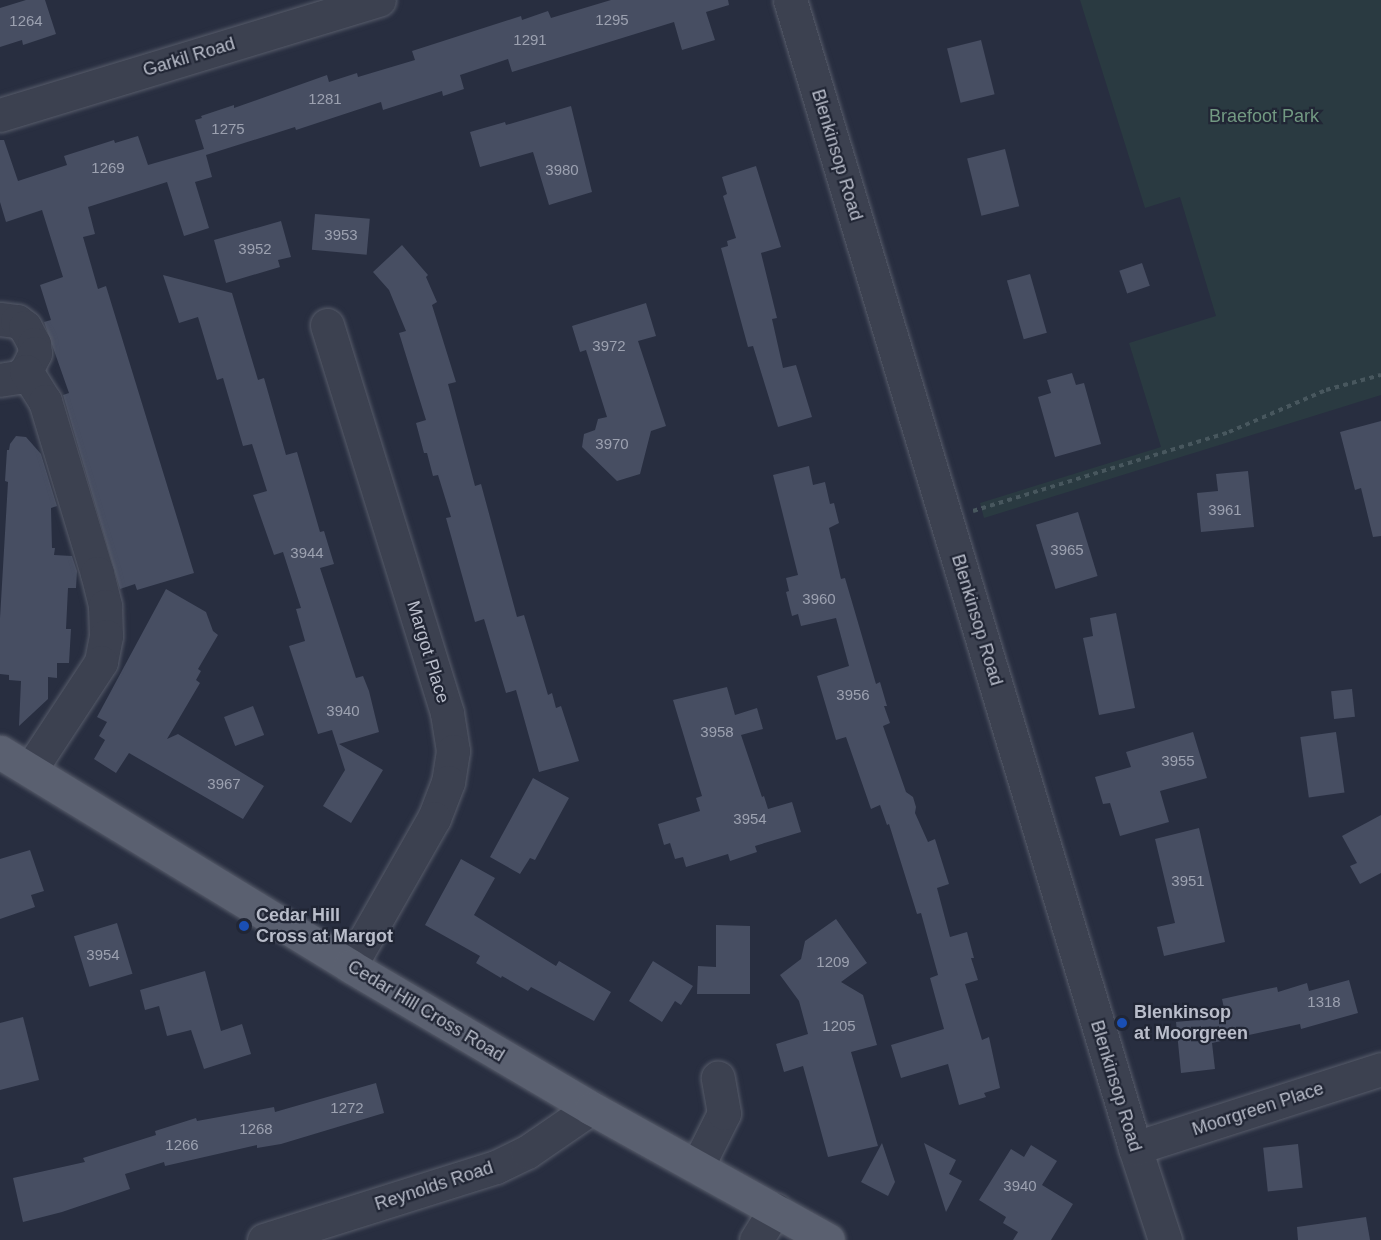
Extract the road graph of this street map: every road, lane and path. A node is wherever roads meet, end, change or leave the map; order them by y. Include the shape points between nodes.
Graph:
1 (379, 0) edge
2 (790, 0) edge
3 (0, 115) edge
4 (0, 319) edge
5 (327, 325) dead end
6 (13, 375) edge
7 (1381, 375) edge
8 (946, 519) junction
9 (0, 752) edge
10 (30, 770) junction
11 (350, 966) junction
12 (1381, 1070) edge
13 (718, 1077) dead end
14 (591, 1108) junction
15 (1135, 1148) junction
16 (697, 1167) junction
17 (1154, 1206) junction
18 (774, 1210) junction
19 (264, 1240) edge
20 (756, 1240) edge
21 (828, 1240) edge
22 (1151, 1240) edge
23 (1166, 1240) edge

1 - 3 street, Garkil Road
2 - 8 street, Blenkinsop Road
4 - 6 street via 17,321 31,335 35,353
5 - 11 street, Margot Place via 447,713 453,751 448,782 434,818
6 - 10 street via 45,401 105,606 106,636 101,662
7 - 8 path via 1326,390 1229,432
8 - 15 street, Blenkinsop Road
9 - 10 main road, Cedar Hill Cross Road
10 - 11 main road, Cedar Hill Cross Road
11 - 14 main road, Cedar Hill Cross Road
12 - 15 street, Moorgreen Place
13 - 16 street via 724,1113
14 - 16 main road, Cedar Hill Cross Road
14 - 19 street, Reynolds Road via 527,1152 496,1167
15 - 17 street, Blenkinsop Road
16 - 18 main road, Cedar Hill Cross Road
17 - 22 street
17 - 23 street, Blenkinsop Road
18 - 20 street
18 - 21 main road, Cedar Hill Cross Road

